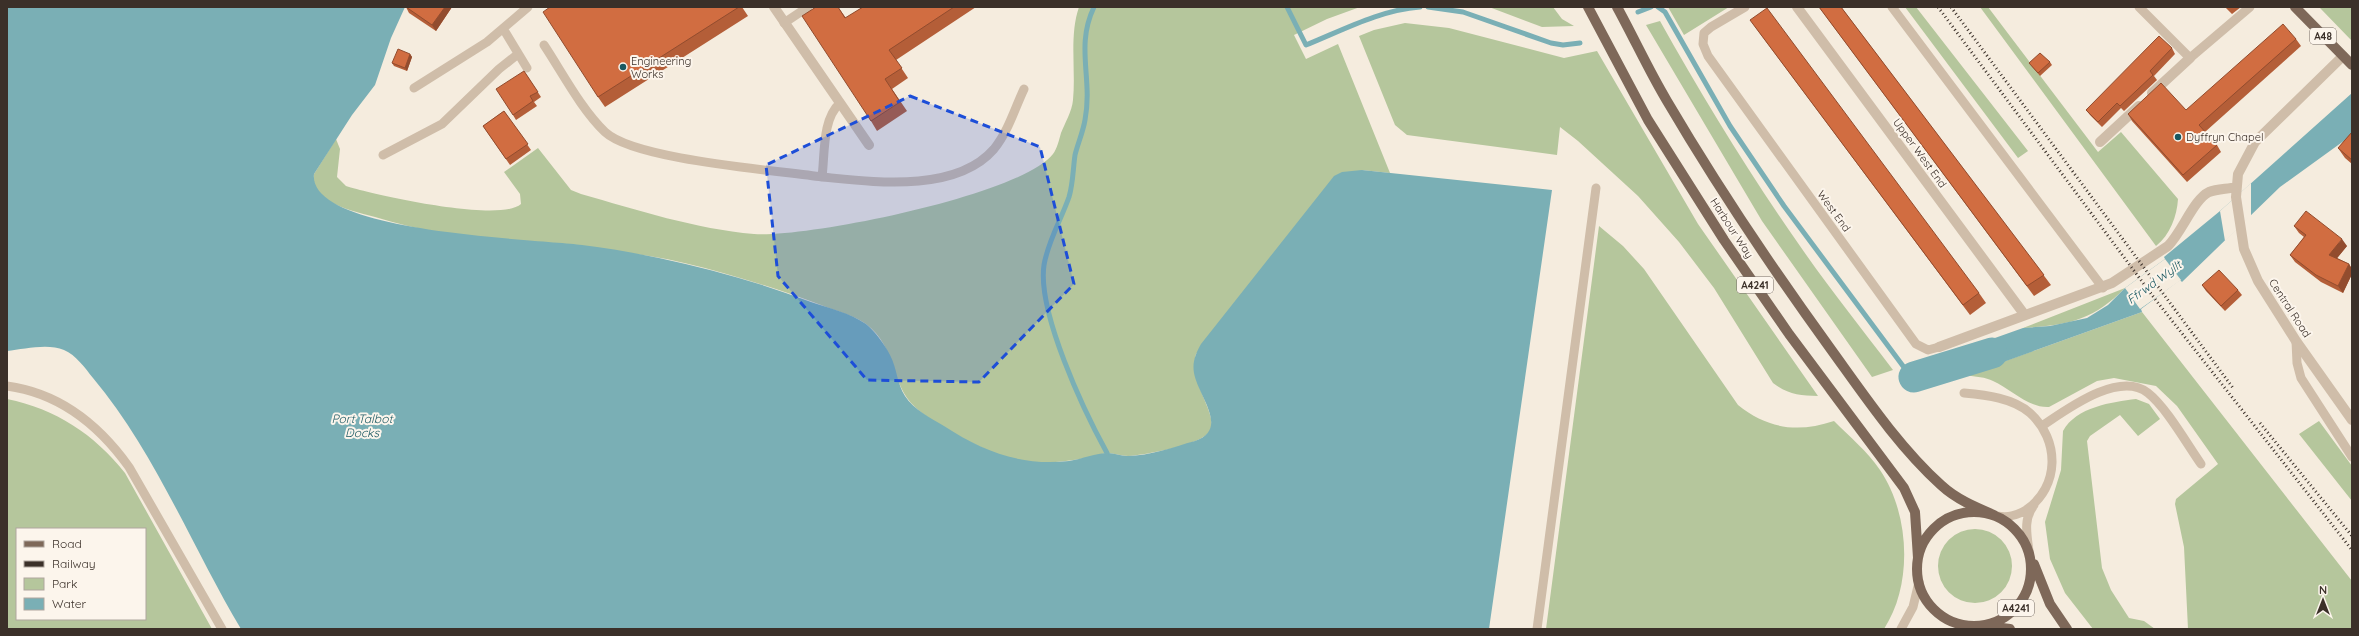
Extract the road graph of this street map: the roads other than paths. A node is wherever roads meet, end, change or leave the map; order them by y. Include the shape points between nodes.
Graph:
1 (528, 7) edge
2 (774, 7) edge
3 (808, 7) edge
4 (1588, 7) edge
5 (1617, 7) edge
6 (1745, 7) edge
7 (1797, 7) edge
8 (1892, 7) edge
9 (2139, 7) edge
10 (2250, 7) edge
11 (2295, 7) edge
12 (784, 23) junction
13 (504, 30) junction
14 (544, 45) dead end
15 (518, 54) junction
16 (2343, 56) junction
17 (2190, 58) junction
18 (2352, 65) edge
19 (527, 68) dead end
20 (414, 88) dead end
21 (1024, 88) dead end
22 (840, 103) junction
23 (2100, 142) dead end
24 (869, 145) dead end
25 (383, 155) dead end
26 (822, 177) junction
27 (1596, 188) dead end
28 (2236, 192) junction
29 (2103, 288) junction
30 (2024, 314) junction
31 (2296, 341) junction
32 (1939, 347) joint
33 (7, 386) edge
34 (1964, 393) dead end
35 (2352, 420) edge
36 (2042, 426) junction
37 (2352, 457) edge
38 (2201, 464) dead end
39 (2037, 501) junction
40 (1996, 516) junction
41 (2029, 551) junction
42 (1918, 558) junction
43 (1919, 582) junction
44 (1979, 626) junction
45 (222, 629) edge
46 (1537, 629) edge
47 (1901, 629) edge
48 (1959, 629) edge
49 (2010, 629) edge
50 (2067, 629) edge

1 - 13 lane
2 - 12 street
3 - 12 lane
4 - 42 main road, Harbour Way / A4241 via 1648,120 1724,240 1789,334 1904,488 1916,519
5 - 40 main road, Harbour Way / A4241 via 1666,100 1725,195 1786,288 1867,400 1920,464 1942,486 1963,501
6 - 32 lane, West End via 1704,33 1703,44 1708,56 1916,344 1928,350
7 - 30 street, Upper West End
8 - 29 lane
9 - 17 lane
10 - 17 lane
11 - 16 main road, A48
12 - 22 street
13 - 15 lane
13 - 20 lane
14 - 26 lane via 593,120 622,143 687,158
15 - 19 lane
15 - 25 lane via 442,124
16 - 18 main road, A48
16 - 28 street, Central Road via 2255,142 2242,163
17 - 23 street
21 - 26 lane via 1001,139 987,156 971,168 925,180
22 - 24 street
22 - 26 lane via 833,109 828,122
27 - 46 lane
28 - 29 street, West End via 2209,192 2201,197 2176,238 2168,246
28 - 31 street, Central Road via 2239,228 2244,249 2258,281
29 - 30 street, West End
30 - 32 street, West End
31 - 35 street, Central Road
31 - 37 lane via 2297,363 2302,378
33 - 45 lane via 37,393 65,406 87,421 111,444 129,467
34 - 36 lane via 1984,395 2018,406 2029,412
36 - 38 lane via 2098,392 2132,387 2144,390 2156,401
36 - 39 lane via 2051,446 2052,472 2044,492
39 - 40 lane via 2010,517
39 - 41 lane via 2028,516 2026,526
40 - 41 main road, A4241 via 2017,530
40 - 42 main road, A4241 via 1978,512 1962,513 1945,520 1928,536
41 - 44 main road, A4241 via 2031,576 2023,599 2002,619
41 - 50 main road, A4241 via 2050,604
42 - 43 main road, A4241
43 - 44 main road, A4241 via 1926,599 1942,616 1960,624
43 - 47 lane via 1917,596
44 - 48 lane
44 - 49 main road, A4241

